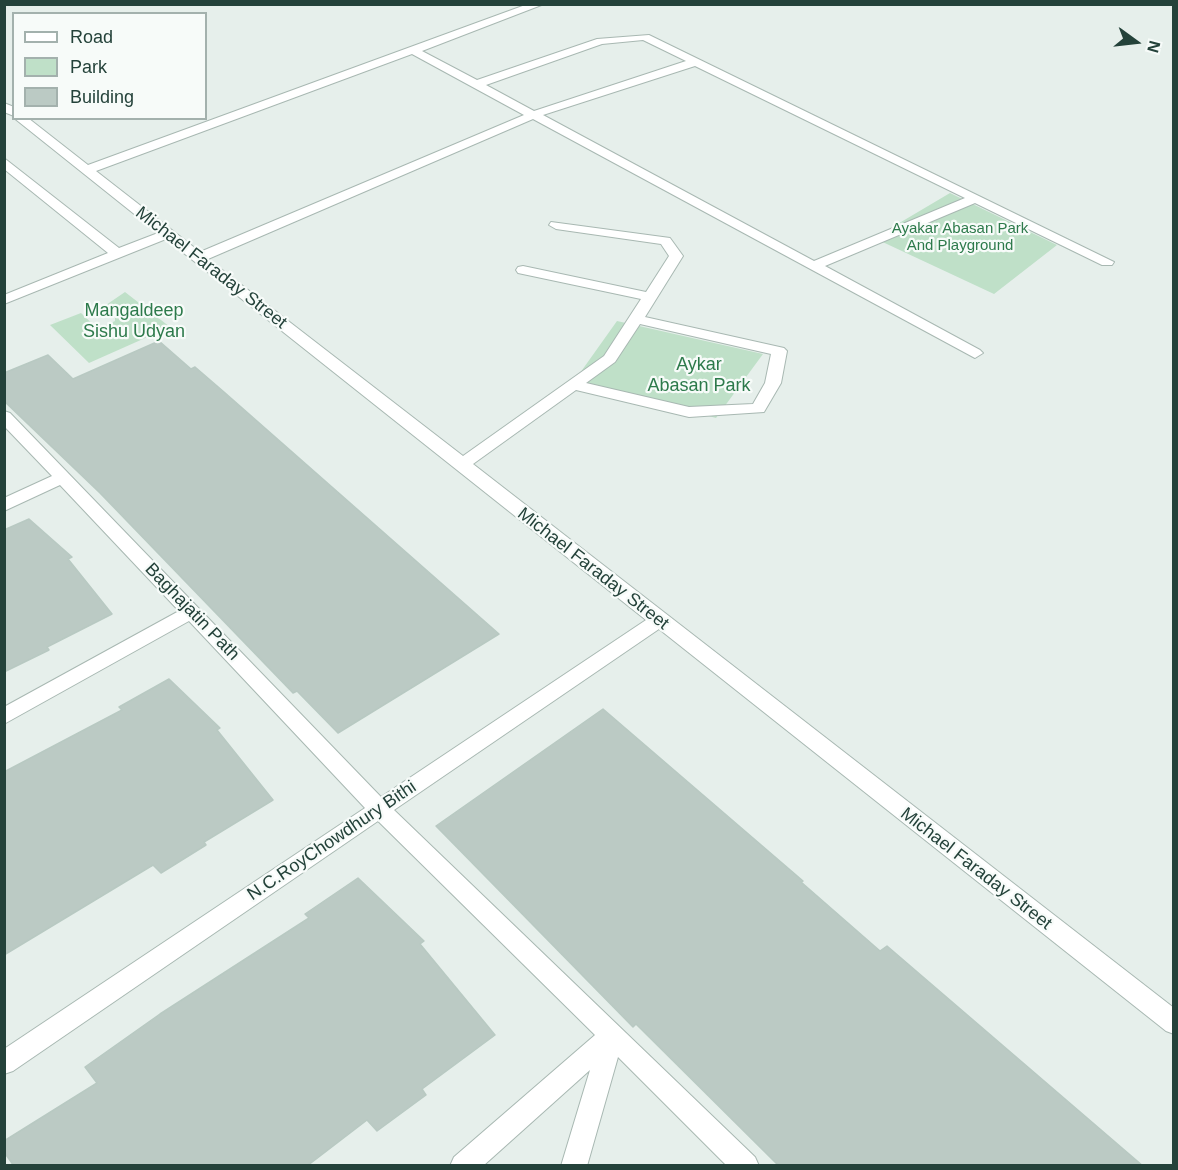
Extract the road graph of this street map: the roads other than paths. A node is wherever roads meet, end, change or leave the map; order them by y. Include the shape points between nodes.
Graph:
1 (539, 4) edge
2 (414, 50) junction
3 (695, 62) junction
4 (476, 84) junction
5 (533, 115) junction
6 (24, 120) edge
7 (4, 162) edge
8 (86, 170) junction
9 (976, 198) junction
10 (556, 225) dead end
11 (167, 234) junction
12 (118, 254) junction
13 (198, 258) junction
14 (1107, 262) dead end
15 (814, 266) junction
16 (523, 270) dead end
17 (650, 297) junction
18 (4, 300) edge
19 (636, 319) junction
20 (975, 353) dead end
21 (574, 385) junction
22 (4, 416) edge
23 (461, 465) junction
24 (63, 477) junction
25 (4, 505) edge
26 (191, 612) junction
27 (659, 620) junction
28 (4, 717) edge
29 (379, 809) junction
30 (1171, 1023) edge
31 (612, 1035) junction
32 (4, 1063) edge
33 (463, 1166) edge
34 (574, 1166) edge
35 (746, 1166) edge

1 - 2 street
2 - 4 street
2 - 8 street
3 - 4 street via 645,37 602,41
3 - 5 street
3 - 9 street
4 - 5 street
5 - 13 street
5 - 15 street
6 - 8 street, Michael Faraday Street
7 - 12 street
8 - 11 street, Michael Faraday Street
9 - 14 street
9 - 15 street
10 - 17 street via 665,241 676,256
11 - 12 street
11 - 13 street, Michael Faraday Street
12 - 18 street
13 - 23 street, Michael Faraday Street
15 - 20 street
16 - 17 street
17 - 19 street
19 - 21 street via 610,359
19 - 21 street via 779,351 773,383 758,409 689,412
21 - 23 street
22 - 24 street, Baghajatin Path
23 - 27 street, Michael Faraday Street
24 - 25 street
24 - 26 street, Baghajatin Path
26 - 28 street
26 - 29 street, Baghajatin Path
27 - 29 street, N.C.RoyChowdhury Bithi
27 - 30 street, Michael Faraday Street
29 - 31 street, Baghajatin Path
29 - 32 street, N.C.RoyChowdhury Bithi
31 - 33 street
31 - 34 street
31 - 35 street, Baghajatin Path

